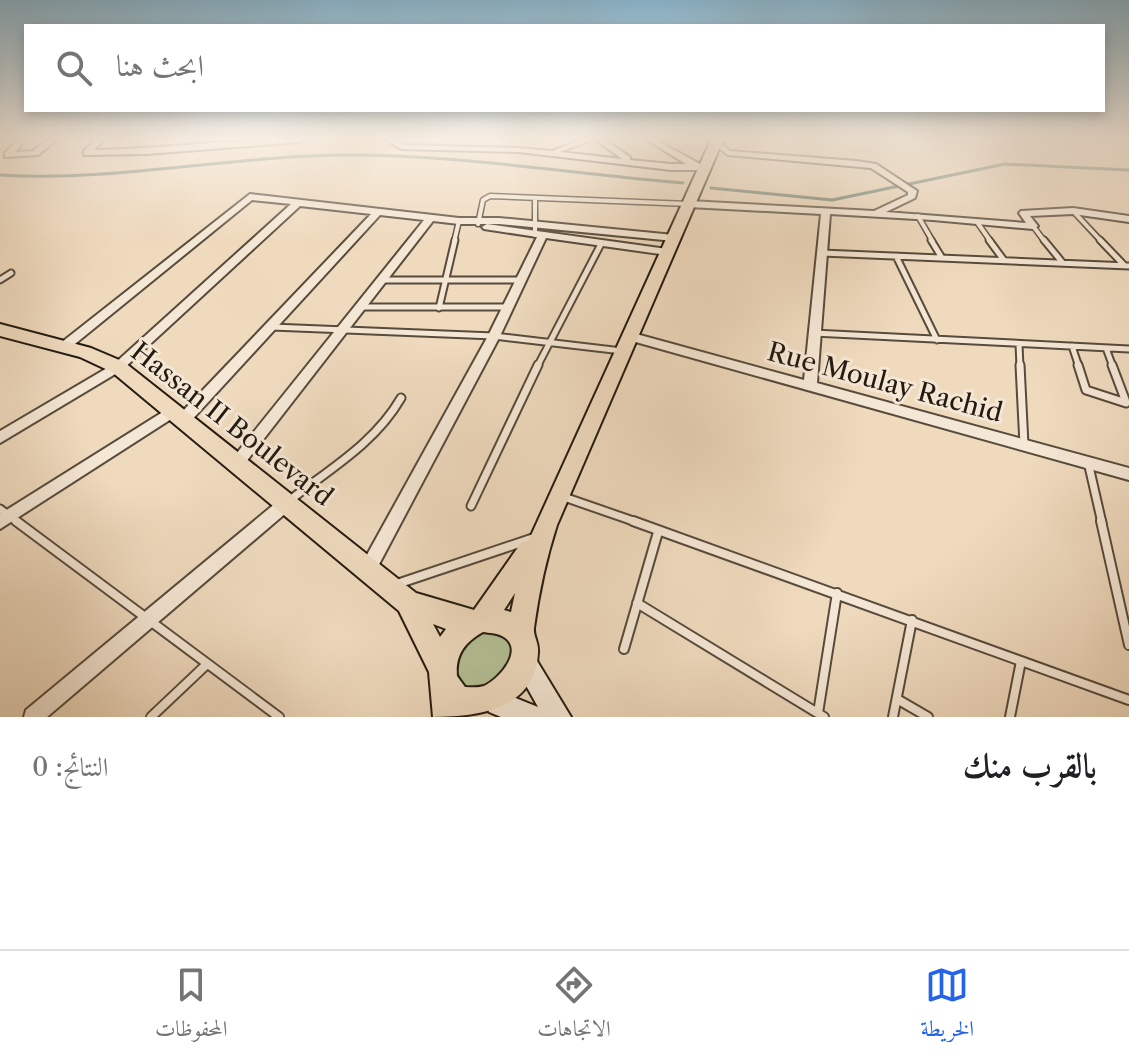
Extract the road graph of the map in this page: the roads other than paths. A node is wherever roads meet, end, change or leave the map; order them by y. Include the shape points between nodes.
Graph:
1 (698, 173) edge
2 (884, 173) edge
3 (535, 198) junction
4 (299, 202) junction
5 (689, 204) junction
6 (826, 211) junction
7 (1073, 211) junction
8 (377, 213) junction
9 (873, 214) junction
10 (918, 216) junction
11 (430, 219) junction
12 (1129, 219) edge
13 (459, 221) junction
14 (977, 222) junction
15 (476, 223) junction
16 (1033, 226) junction
17 (537, 232) junction
18 (601, 244) junction
19 (671, 245) junction
20 (822, 253) junction
21 (896, 256) junction
22 (942, 258) junction
23 (1003, 259) junction
24 (1062, 262) junction
25 (1126, 266) edge
26 (11, 273) dead end
27 (0, 280) edge
28 (382, 280) junction
29 (447, 280) junction
30 (522, 280) junction
31 (360, 307) junction
32 (507, 307) junction
33 (439, 308) junction
34 (272, 327) junction
35 (0, 330) edge
36 (341, 332) junction
37 (814, 333) junction
38 (494, 336) junction
39 (937, 340) junction
40 (549, 342) junction
41 (626, 344) junction
42 (1019, 344) junction
43 (66, 345) junction
44 (1072, 346) junction
45 (1106, 348) junction
46 (1129, 349) edge
47 (118, 367) junction
48 (810, 386) junction
49 (401, 398) dead end
50 (1128, 403) edge
51 (179, 414) junction
52 (0, 438) edge
53 (1024, 445) junction
54 (1088, 462) junction
55 (237, 463) junction
56 (1129, 474) edge
57 (559, 496) junction
58 (288, 502) junction
59 (471, 506) dead end
60 (3, 516) edge
61 (542, 531) junction
62 (658, 532) junction
63 (369, 567) junction
64 (837, 593) junction
65 (400, 594) junction
66 (637, 603) junction
67 (912, 620) junction
68 (147, 621) junction
69 (478, 621) junction
70 (520, 637) junction
71 (1129, 642) edge
72 (624, 649) dead end
73 (1021, 661) junction
74 (526, 664) junction
75 (206, 665) junction
76 (444, 676) junction
77 (897, 699) junction
78 (1129, 700) edge
79 (490, 709) edge
80 (821, 715) edge
81 (33, 717) edge
82 (151, 717) edge
83 (279, 717) edge
84 (447, 717) edge
85 (531, 717) edge
86 (558, 717) edge
87 (893, 717) edge
88 (928, 717) edge
89 (1010, 717) edge

1 - 5 main road
2 - 9 street via 913,191 912,196
3 - 5 lane
3 - 15 lane via 486,197
3 - 17 lane
4 - 8 street
4 - 43 street via 243,200
4 - 47 street
5 - 6 street
5 - 19 main road
6 - 9 street
6 - 20 street
7 - 12 street
7 - 16 street via 1024,213
7 - 25 lane
8 - 11 street
8 - 34 street
9 - 10 street
10 - 14 street
10 - 22 lane
11 - 13 street
11 - 28 street
13 - 15 street
13 - 29 lane
14 - 16 street
14 - 23 lane
15 - 17 street
16 - 24 lane
17 - 18 street
17 - 19 street
17 - 30 street
18 - 19 street
18 - 40 lane
19 - 41 main road
20 - 21 lane
20 - 37 street
21 - 22 lane
21 - 39 lane
22 - 23 lane
23 - 24 lane
24 - 25 lane
26 - 27 lane
28 - 29 lane
28 - 31 street
29 - 30 lane
29 - 33 lane
30 - 32 street
31 - 33 lane
31 - 36 street
32 - 33 lane
32 - 38 street
34 - 36 lane
34 - 51 street
35 - 43 main road, Hassan II Boulevard
36 - 38 lane
36 - 55 street
37 - 39 lane
37 - 48 street
38 - 40 lane
38 - 63 street
39 - 42 lane
40 - 41 lane
40 - 59 lane
41 - 48 street, Rue Moulay Rachid
41 - 57 main road
42 - 44 lane
42 - 53 lane
43 - 47 main road, Hassan II Boulevard
44 - 45 lane
44 - 50 lane via 1086,390
45 - 46 lane
45 - 50 lane
47 - 51 main road, Hassan II Boulevard
47 - 52 street
48 - 53 street, Rue Moulay Rachid
49 - 58 lane via 373,434
51 - 55 main road, Hassan II Boulevard
51 - 60 street
53 - 54 street, Rue Moulay Rachid
54 - 56 street, Rue Moulay Rachid
54 - 71 lane
55 - 58 main road, Hassan II Boulevard
57 - 61 main road
57 - 62 lane
58 - 63 main road, Hassan II Boulevard
58 - 68 street
60 - 68 lane
61 - 65 lane
61 - 69 main road
61 - 70 main road
62 - 64 lane
62 - 66 lane
63 - 65 main road, Hassan II Boulevard
64 - 67 lane
64 - 80 lane
65 - 69 main road
65 - 76 main road
66 - 72 lane
66 - 80 lane
67 - 73 lane
67 - 77 lane
68 - 75 lane
68 - 81 street
69 - 70 main road via 504,623
69 - 76 main road via 451,640
70 - 74 main road
73 - 78 lane
73 - 89 lane
74 - 79 main road via 517,687
74 - 86 street
75 - 82 lane
75 - 83 lane
76 - 79 main road via 463,703
76 - 84 main road
77 - 87 lane
77 - 88 lane
79 - 85 street

